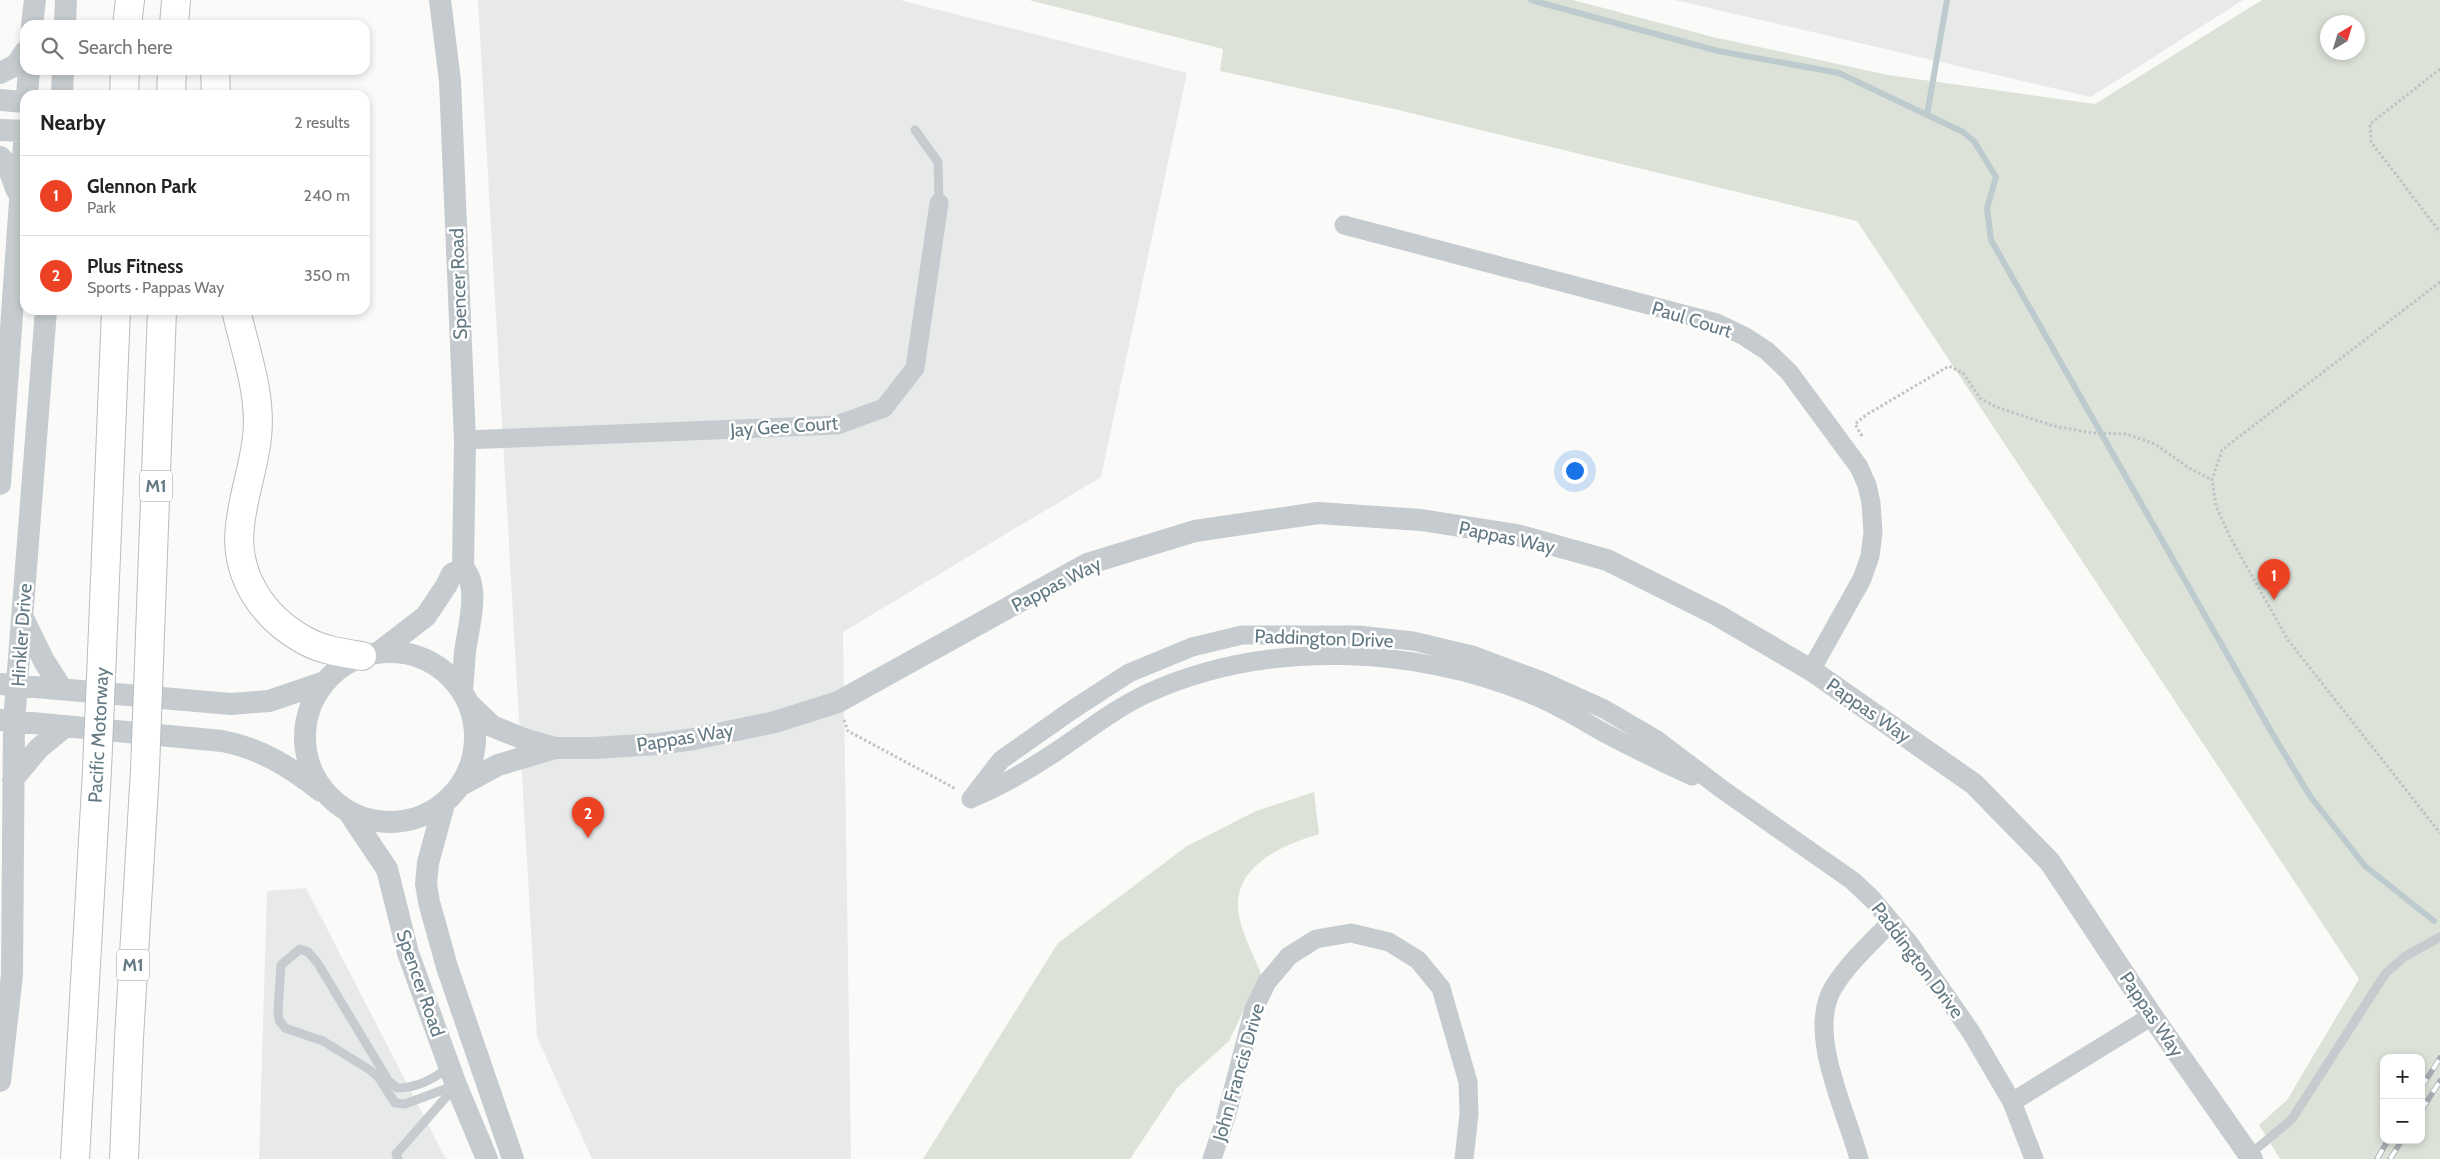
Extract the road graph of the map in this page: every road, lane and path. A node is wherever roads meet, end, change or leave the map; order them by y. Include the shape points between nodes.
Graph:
1 (34, 0) edge
2 (66, 0) edge
3 (130, 0) edge
4 (440, 0) edge
5 (32, 20) edge
6 (65, 20) edge
7 (128, 20) edge
8 (20, 59) edge
9 (2440, 69) edge
10 (0, 73) edge
11 (28, 75) edge
12 (63, 75) edge
13 (125, 75) edge
14 (172, 75) edge
15 (215, 75) edge
16 (27, 90) edge
17 (62, 90) edge
18 (124, 90) edge
19 (171, 90) edge
20 (216, 90) edge
21 (0, 100) edge
22 (20, 102) edge
23 (0, 130) edge
24 (20, 130) edge
25 (915, 130) dead end
26 (0, 158) edge
27 (20, 199) joint
28 (939, 203) joint
29 (1344, 225) dead end
30 (2440, 232) edge
31 (2440, 282) edge
32 (46, 315) edge
33 (116, 315) edge
34 (162, 315) edge
35 (237, 315) edge
36 (37, 426) junction
37 (1864, 439) dead end
38 (465, 440) junction
39 (0, 470) edge
40 (2212, 480) junction
41 (463, 568) junction
42 (22, 617) junction
43 (370, 655) junction
44 (1810, 670) junction
45 (325, 682) junction
46 (8, 685) edge
47 (62, 689) junction
48 (466, 697) junction
49 (838, 702) junction
50 (7, 721) edge
51 (66, 726) junction
52 (555, 748) junction
53 (13, 779) junction
54 (462, 785) junction
55 (1723, 790) junction
56 (970, 799) junction
57 (444, 804) junction
58 (340, 805) junction
59 (2440, 833) edge
60 (1891, 922) junction
61 (2440, 937) edge
62 (6, 975) edge
63 (2152, 1016) junction
64 (485, 1075) junction
65 (453, 1076) junction
66 (0, 1081) edge
67 (2012, 1102) junction
68 (2251, 1157) edge
69 (76, 1159) edge
70 (124, 1159) edge
71 (398, 1159) edge
72 (487, 1159) edge
73 (513, 1159) edge
74 (1212, 1159) edge
75 (1464, 1159) edge
76 (1859, 1159) edge
77 (2034, 1159) edge

1 - 5 street
2 - 6 street
3 - 7 highway
4 - 38 street, Spencer Road via 450,82
8 - 10 street
9 - 30 path via 2370,124 2372,142
11 - 16 street
12 - 17 street
13 - 18 highway
14 - 19 highway
15 - 20 highway
21 - 22 street
23 - 24 street
25 - 28 lane via 938,162
26 - 27 street via 7,164
27 - 39 street
28 - 38 street, Jay Gee Court via 915,368 884,408 838,425
29 - 44 street, Paul Court via 1717,324 1767,351 1789,372 1859,467 1871,503 1873,533 1862,579
31 - 40 path via 2222,450
32 - 36 street, Hinkler Drive
33 - 69 highway, Pacific Motorway, bridge via 97,770
34 - 70 highway, M1, bridge via 145,770
35 - 43 highway via 251,370 258,435 240,525 238,548 244,574 268,613 284,628 305,641 333,651
36 - 39 street
36 - 42 street, Hinkler Drive
37 - 40 path via 1855,424 1949,366 1962,373 1980,398 1996,407 2054,426 2092,433 2126,434 2155,444
38 - 41 street, Spencer Road
40 - 59 path via 2216,506 2230,537 2288,640
41 - 43 street via 452,574 426,616
41 - 48 street, Spencer Road via 469,574 472,611
42 - 46 street, Hinkler Drive
42 - 47 street
43 - 45 street via 341,667
43 - 48 street via 403,653 426,660 446,673
44 - 49 street, Pappas Way via 1717,615 1607,560 1508,534 1421,520 1318,513 1195,531 1087,564
44 - 63 street, Pappas Way via 1974,784 2050,862
45 - 47 street via 269,701 231,704
45 - 58 street via 311,704 305,729 307,755 316,779
46 - 47 street
46 - 50 street, Hinkler Drive
48 - 52 street, Pappas Way via 492,726
48 - 54 street via 476,731 473,759
49 - 52 street, Pappas Way via 775,722 694,739 658,744
49 - 56 path via 848,731
50 - 51 street
50 - 53 street, Hinkler Drive
51 - 53 street via 39,748
51 - 58 street via 243,745 298,773
52 - 54 street, Pappas Way via 498,765
53 - 62 street, Hinkler Drive via 14,880
54 - 57 street
55 - 56 street, Paddington Drive via 1643,753 1543,699 1491,680 1420,662 1358,655 1250,661 1194,675 1122,706 998,788
55 - 56 street, Paddington Drive via 1658,740 1604,710 1542,680 1472,655 1414,641 1358,635 1242,635 1192,647 1129,673 1001,760
55 - 60 street, Paddington Drive via 1852,881
57 - 58 street via 422,817 397,822 372,820
57 - 64 street, Spencer Road via 433,840 426,884 447,967
58 - 65 street, Spencer Road via 387,869 408,953
60 - 67 street, Paddington Drive via 1909,942 1971,1032
60 - 76 street via 1847,968 1832,990 1825,1013 1830,1070
61 - 68 lane via 2404,957 2385,974 2292,1118
62 - 66 street, Hinkler Drive
63 - 67 street
63 - 68 street, Pappas Way
64 - 65 street
64 - 73 street, Spencer Road
65 - 65 lane via 405,1104 395,1103 370,1070 323,1041 285,1028 279,1020 278,1011 281,965 300,949 308,952 388,1080 397,1088 409,1088
65 - 71 lane via 396,1154
65 - 72 street, Spencer Road
67 - 77 street, Paddington Drive
74 - 75 street, John Francis Drive via 1254,1009 1267,982 1289,956 1316,939 1351,933 1389,942 1418,960 1441,988 1468,1082 1469,1114

